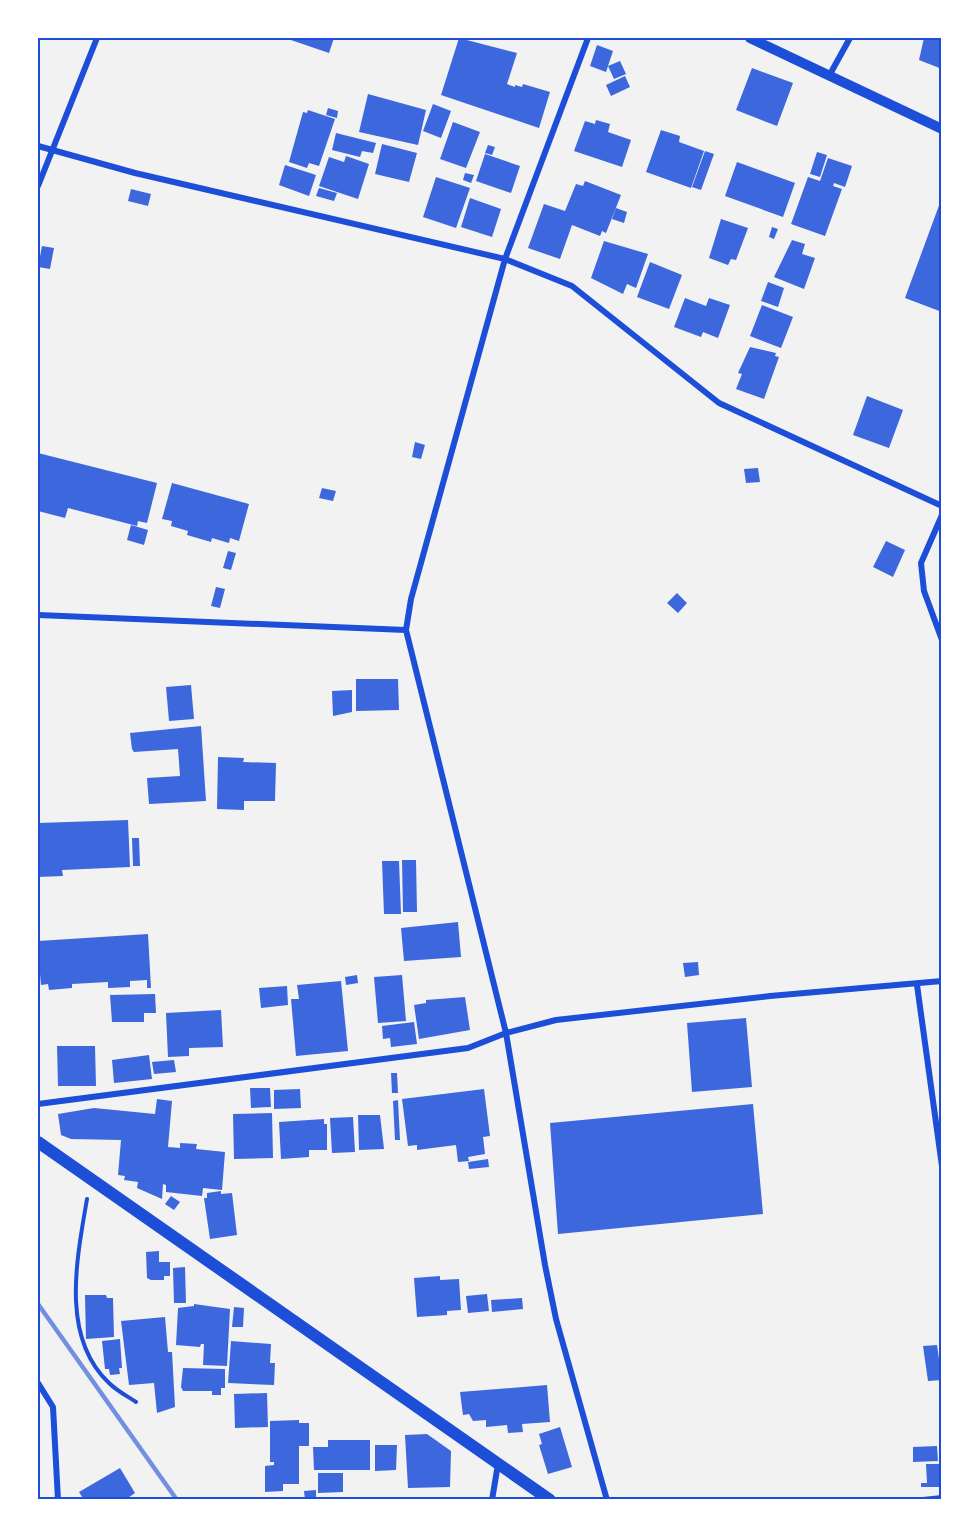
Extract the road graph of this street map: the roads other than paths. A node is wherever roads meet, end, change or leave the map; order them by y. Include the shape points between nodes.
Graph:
1 (97, 38) edge
2 (588, 38) edge
3 (750, 38) edge
4 (850, 38) edge
5 (829, 76) junction
6 (942, 129) edge
7 (38, 146) edge
8 (52, 150) junction
9 (38, 186) edge
10 (505, 259) junction
11 (942, 506) edge
12 (942, 515) edge
13 (38, 615) edge
14 (406, 630) junction
15 (942, 640) edge
16 (942, 981) edge
17 (917, 985) junction
18 (506, 1033) junction
19 (38, 1104) edge
20 (38, 1142) edge
21 (942, 1166) edge
22 (38, 1383) edge
23 (498, 1464) junction
24 (942, 1498) edge
25 (58, 1500) edge
26 (492, 1500) edge
27 (550, 1500) edge
28 (607, 1500) edge
29 (923, 1500) edge

1 - 8 street
2 - 10 street
3 - 5 street
4 - 5 street
5 - 6 street
7 - 8 street
8 - 9 street
8 - 10 street
10 - 11 street via 572,286 719,403
10 - 14 street via 411,599
12 - 15 street via 921,564 924,591
13 - 14 street
14 - 18 street
16 - 17 street
17 - 18 street via 770,996 556,1020
17 - 21 street
18 - 19 street via 468,1047
18 - 28 street via 552,1298
20 - 23 main road
22 - 25 street via 53,1407
23 - 26 street
23 - 27 main road
24 - 29 street

